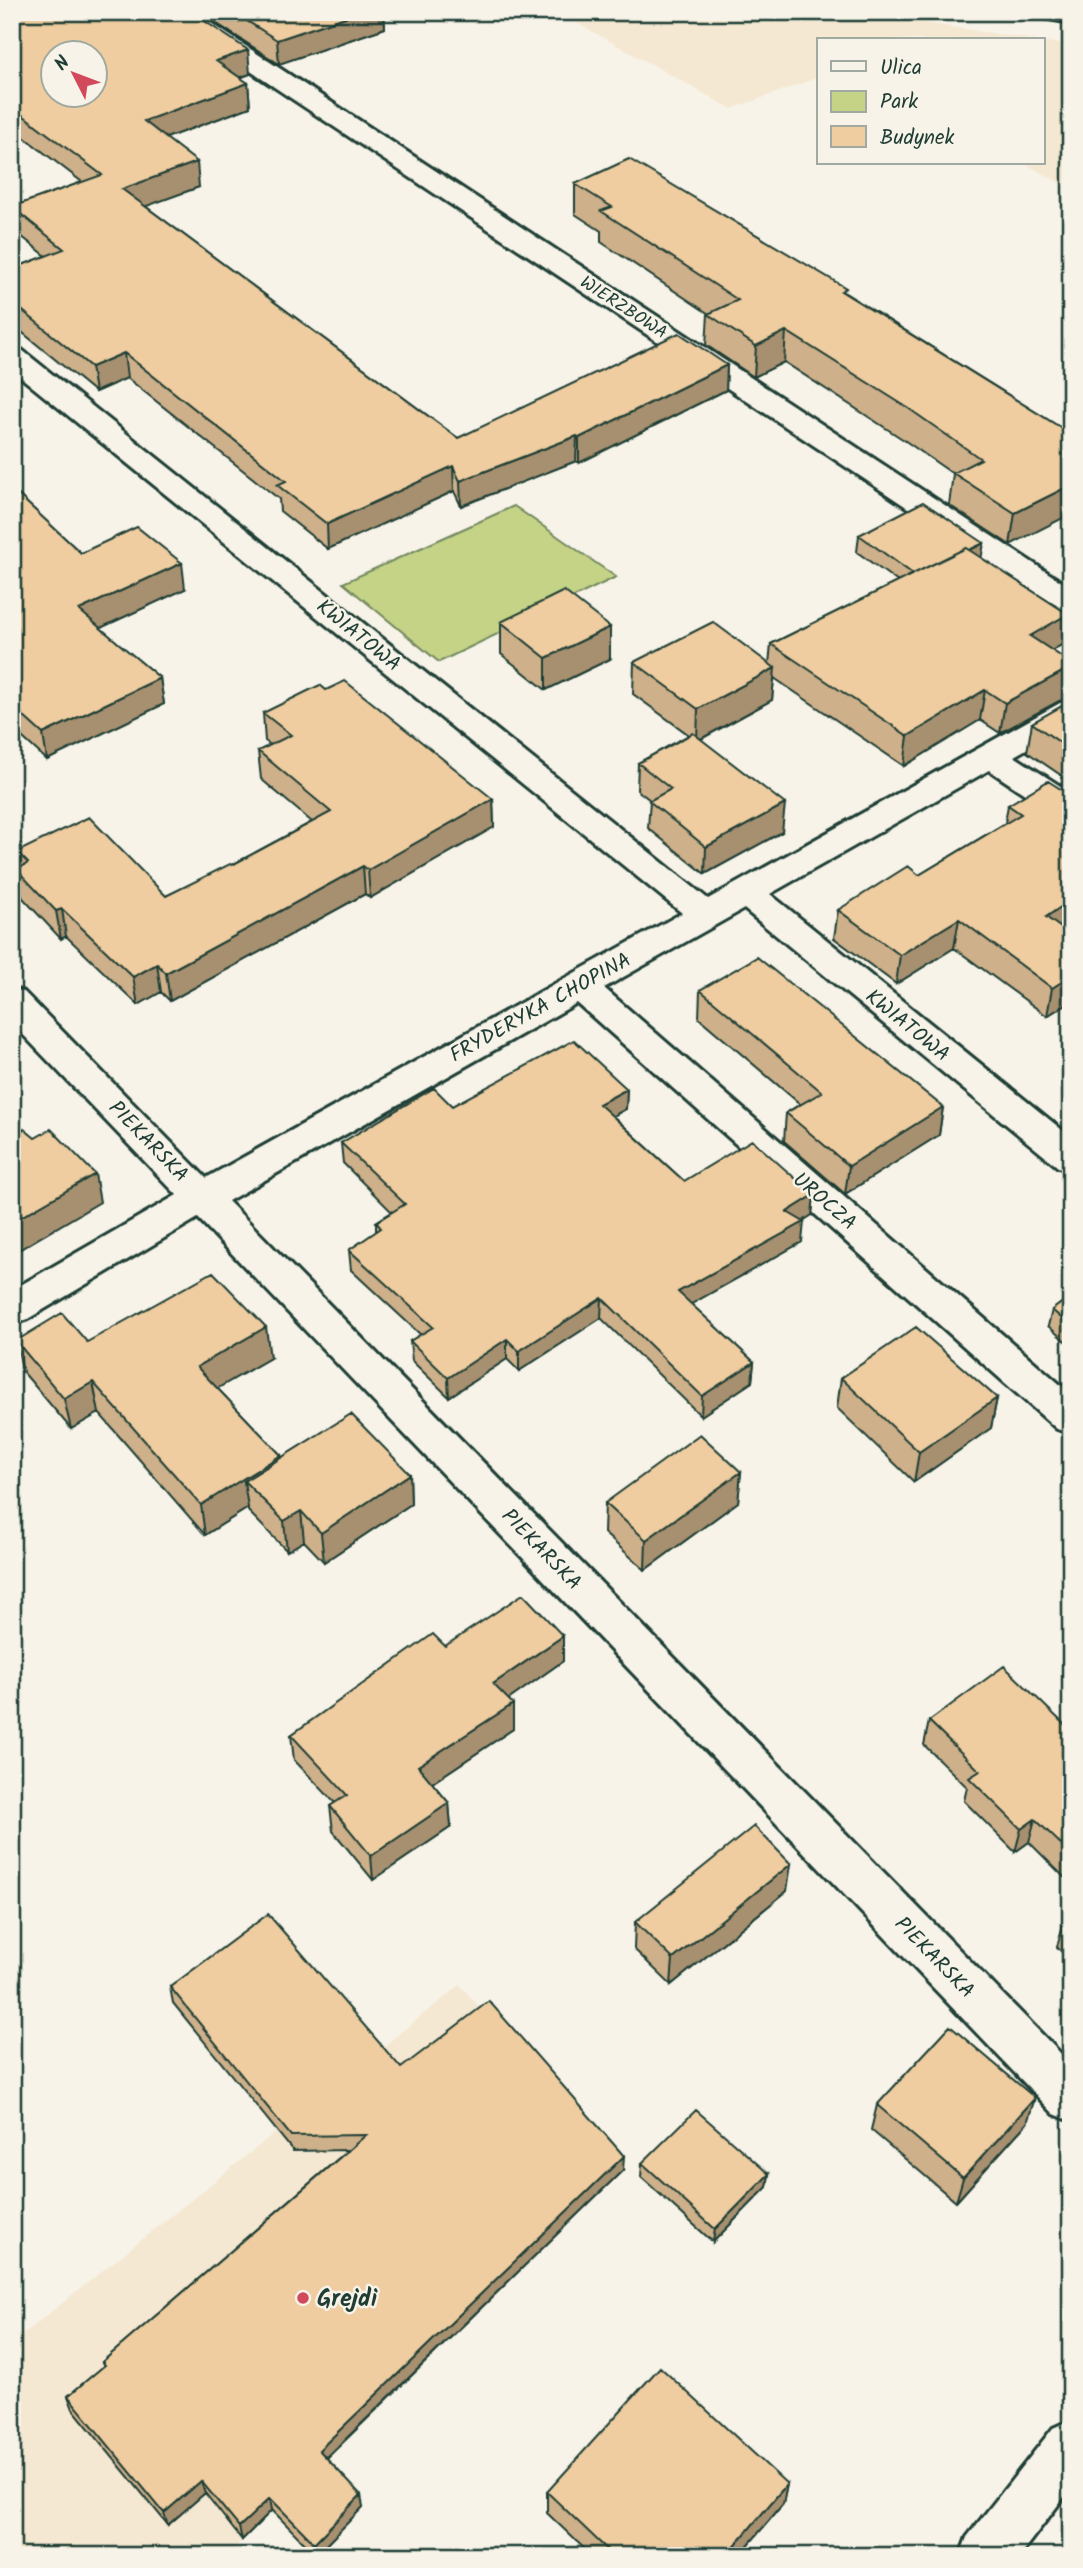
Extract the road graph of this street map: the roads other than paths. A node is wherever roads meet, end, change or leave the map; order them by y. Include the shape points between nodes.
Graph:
1 (177, 12) edge
2 (1045, 12) edge
3 (1071, 16) edge
4 (12, 356) edge
5 (1071, 602) edge
6 (1071, 710) edge
7 (990, 755) junction
8 (1071, 809) edge
9 (745, 892) junction
10 (706, 915) junction
11 (579, 985) junction
12 (12, 1001) edge
13 (1071, 1157) edge
14 (204, 1197) junction
15 (12, 1309) edge
16 (1071, 1418) edge
17 (1071, 2098) edge
18 (1071, 2445) edge
19 (986, 2556) edge

1 - 5 street, WIERZBOWA
2 - 3 street
4 - 10 street, KWIATOWA
6 - 7 street, FRYDERYKA CHOPINA
7 - 8 street
7 - 9 street, FRYDERYKA CHOPINA
9 - 10 street, FRYDERYKA CHOPINA
9 - 13 street, KWIATOWA
10 - 11 street, FRYDERYKA CHOPINA
11 - 14 street, FRYDERYKA CHOPINA
11 - 16 street, UROCZA
12 - 14 street, PIEKARSKA
14 - 15 street, FRYDERYKA CHOPINA
14 - 17 street, PIEKARSKA
18 - 19 street

